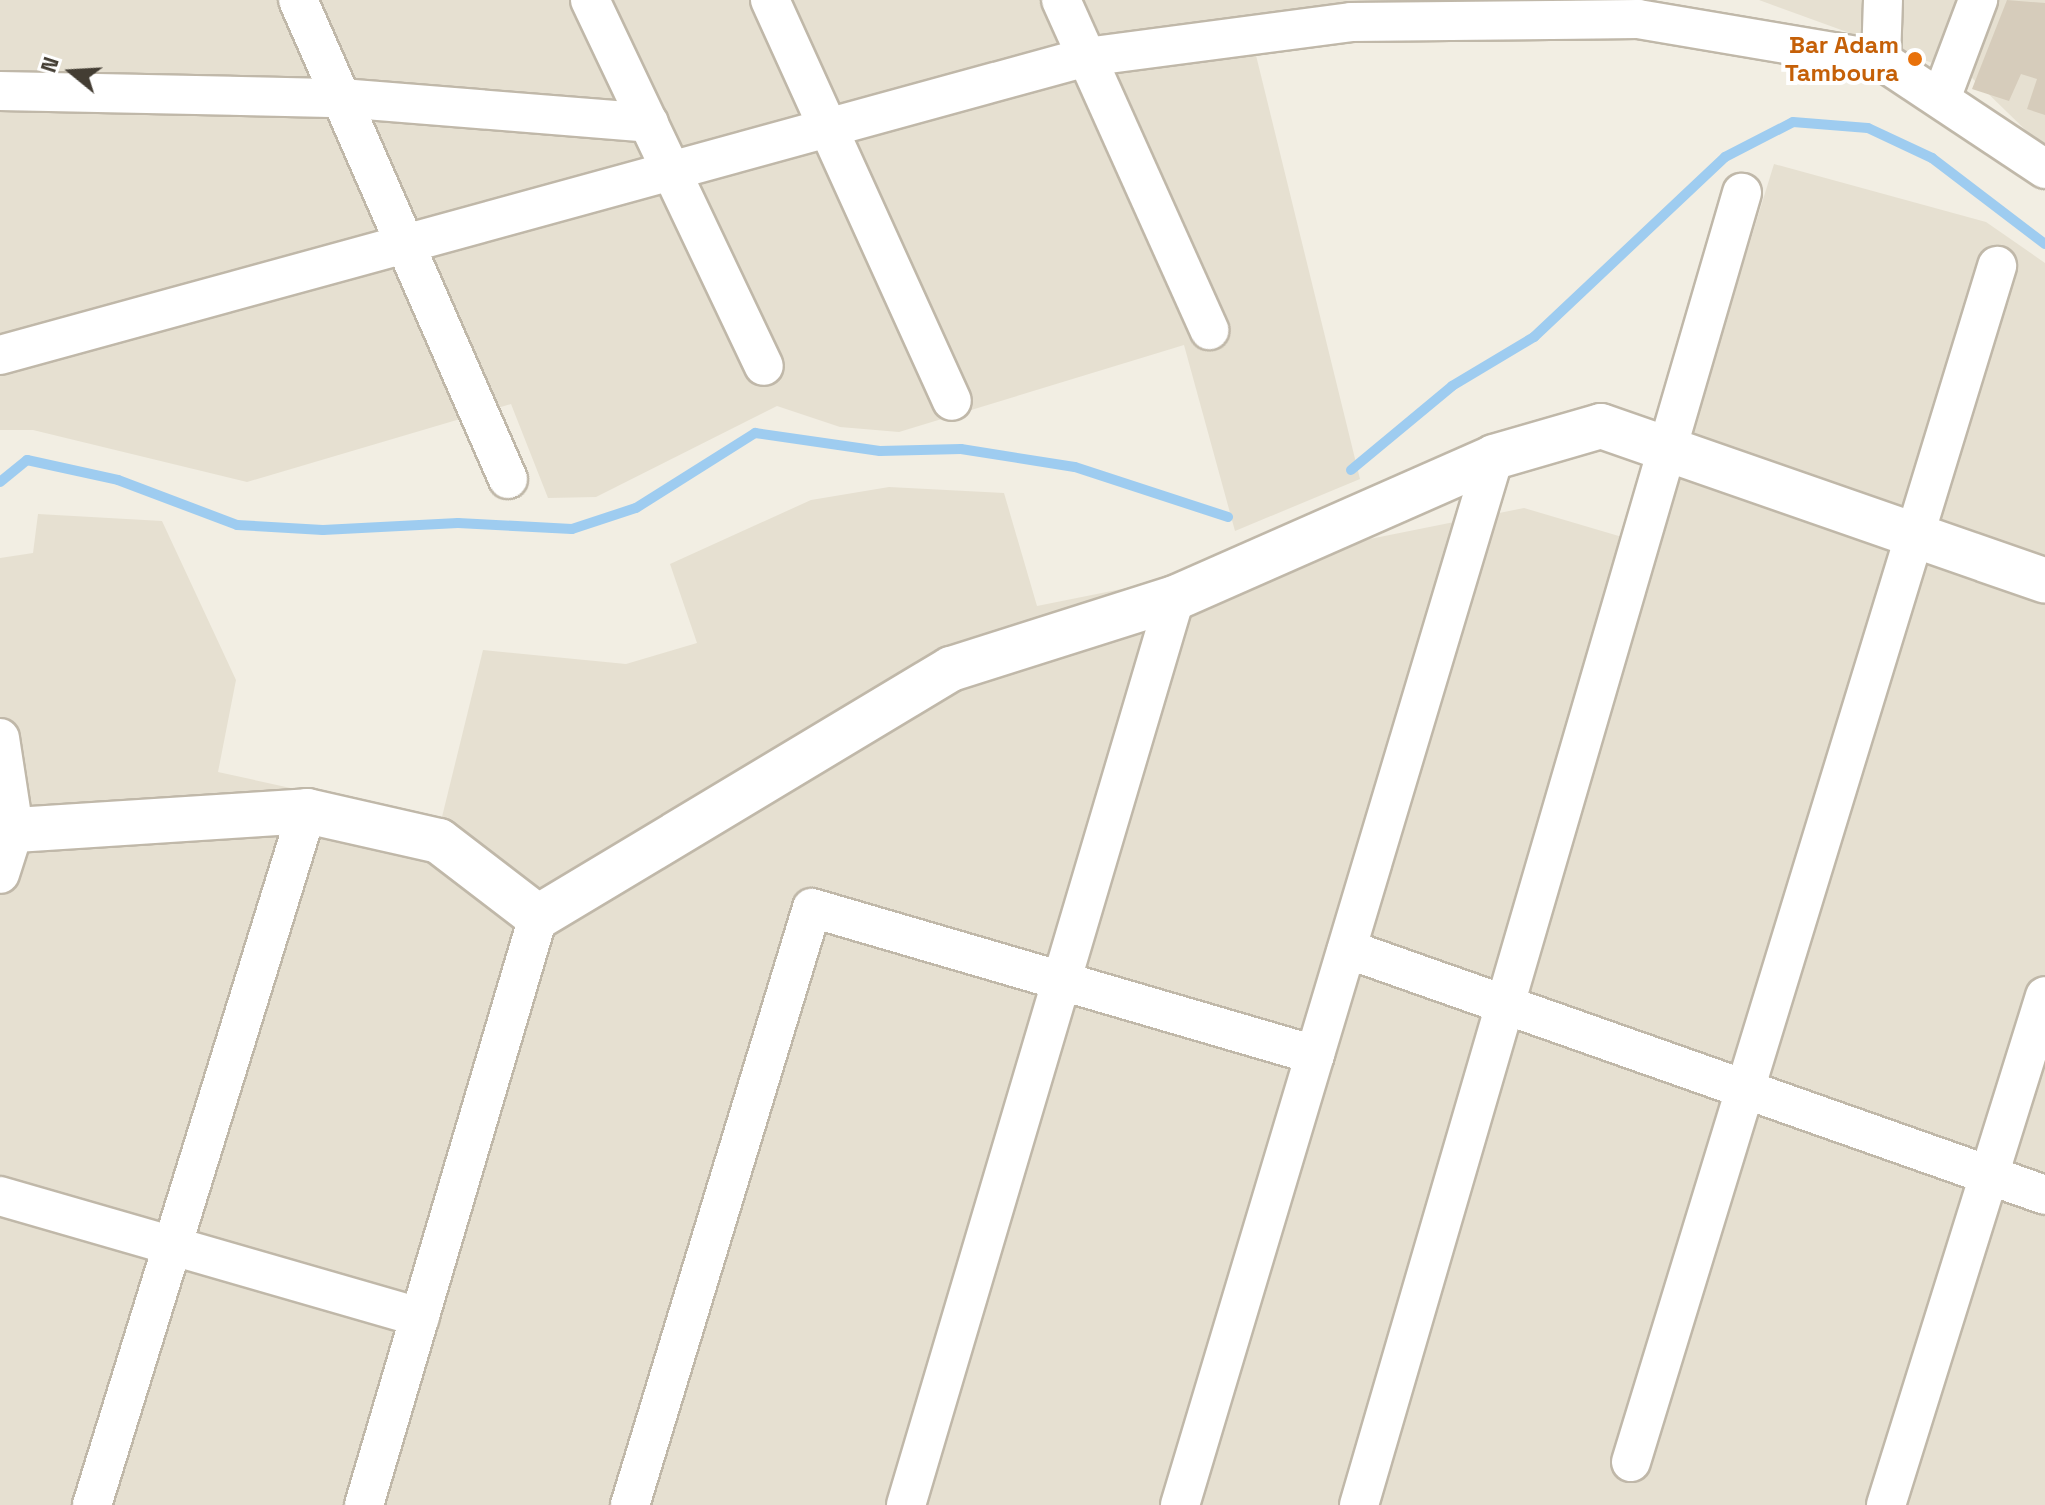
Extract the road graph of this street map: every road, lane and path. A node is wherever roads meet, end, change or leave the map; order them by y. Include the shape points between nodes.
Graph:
1 (298, 0) edge
2 (590, 0) edge
3 (770, 0) edge
4 (1061, 0) edge
5 (1883, 0) edge
6 (1978, 0) edge
7 (1634, 10) edge
8 (1346, 11) edge
9 (1086, 57) junction
10 (1881, 60) junction
11 (0, 91) edge
12 (1942, 96) junction
13 (341, 98) junction
14 (649, 123) junction
15 (828, 128) junction
16 (2045, 169) edge
17 (672, 171) junction
18 (1742, 193) dead end
19 (405, 244) junction
20 (1997, 266) dead end
21 (1209, 330) dead end
22 (0, 355) edge
23 (764, 366) dead end
24 (952, 401) dead end
25 (1667, 450) junction
26 (1494, 457) junction
27 (508, 479) dead end
28 (1914, 535) junction
29 (2045, 581) edge
30 (1175, 598) junction
31 (0, 738) edge
32 (307, 811) junction
33 (7, 831) edge
34 (0, 874) edge
35 (538, 917) junction
36 (1347, 949) junction
37 (1061, 982) junction
38 (2045, 996) edge
39 (1505, 1004) junction
40 (1315, 1055) junction
41 (1744, 1089) junction
42 (1989, 1175) junction
43 (2045, 1195) edge
44 (0, 1196) edge
45 (172, 1245) junction
46 (420, 1317) junction
47 (1631, 1462) dead end
48 (92, 1505) edge
49 (364, 1505) edge
50 (630, 1505) edge
51 (906, 1505) edge
52 (1180, 1505) edge
53 (1359, 1505) edge
54 (1886, 1505) edge

1 - 13 street
2 - 14 street
3 - 15 street
4 - 9 street
5 - 10 street
6 - 12 street
7 - 8 street
7 - 10 street
8 - 9 street
9 - 15 street
9 - 21 street
10 - 12 street
11 - 13 street
12 - 16 street
13 - 14 street
13 - 19 street
14 - 17 street
15 - 17 street
15 - 24 street
17 - 19 street
17 - 23 street
18 - 25 street
19 - 22 street
19 - 27 street
20 - 28 street
25 - 26 street via 1601,426
25 - 28 street
25 - 39 street
26 - 30 street
26 - 36 street
28 - 29 street
28 - 41 street
30 - 35 street via 951,669
30 - 37 street
31 - 33 street
32 - 33 street
32 - 35 street via 439,841
32 - 45 street
33 - 34 street
35 - 46 street
36 - 39 street
36 - 40 street
37 - 40 street
37 - 50 street via 812,908
37 - 51 street
38 - 42 street
39 - 41 street
39 - 53 street
40 - 52 street
41 - 42 street
41 - 47 street
42 - 43 street
42 - 54 street
44 - 45 street
45 - 46 street
45 - 48 street
46 - 49 street

